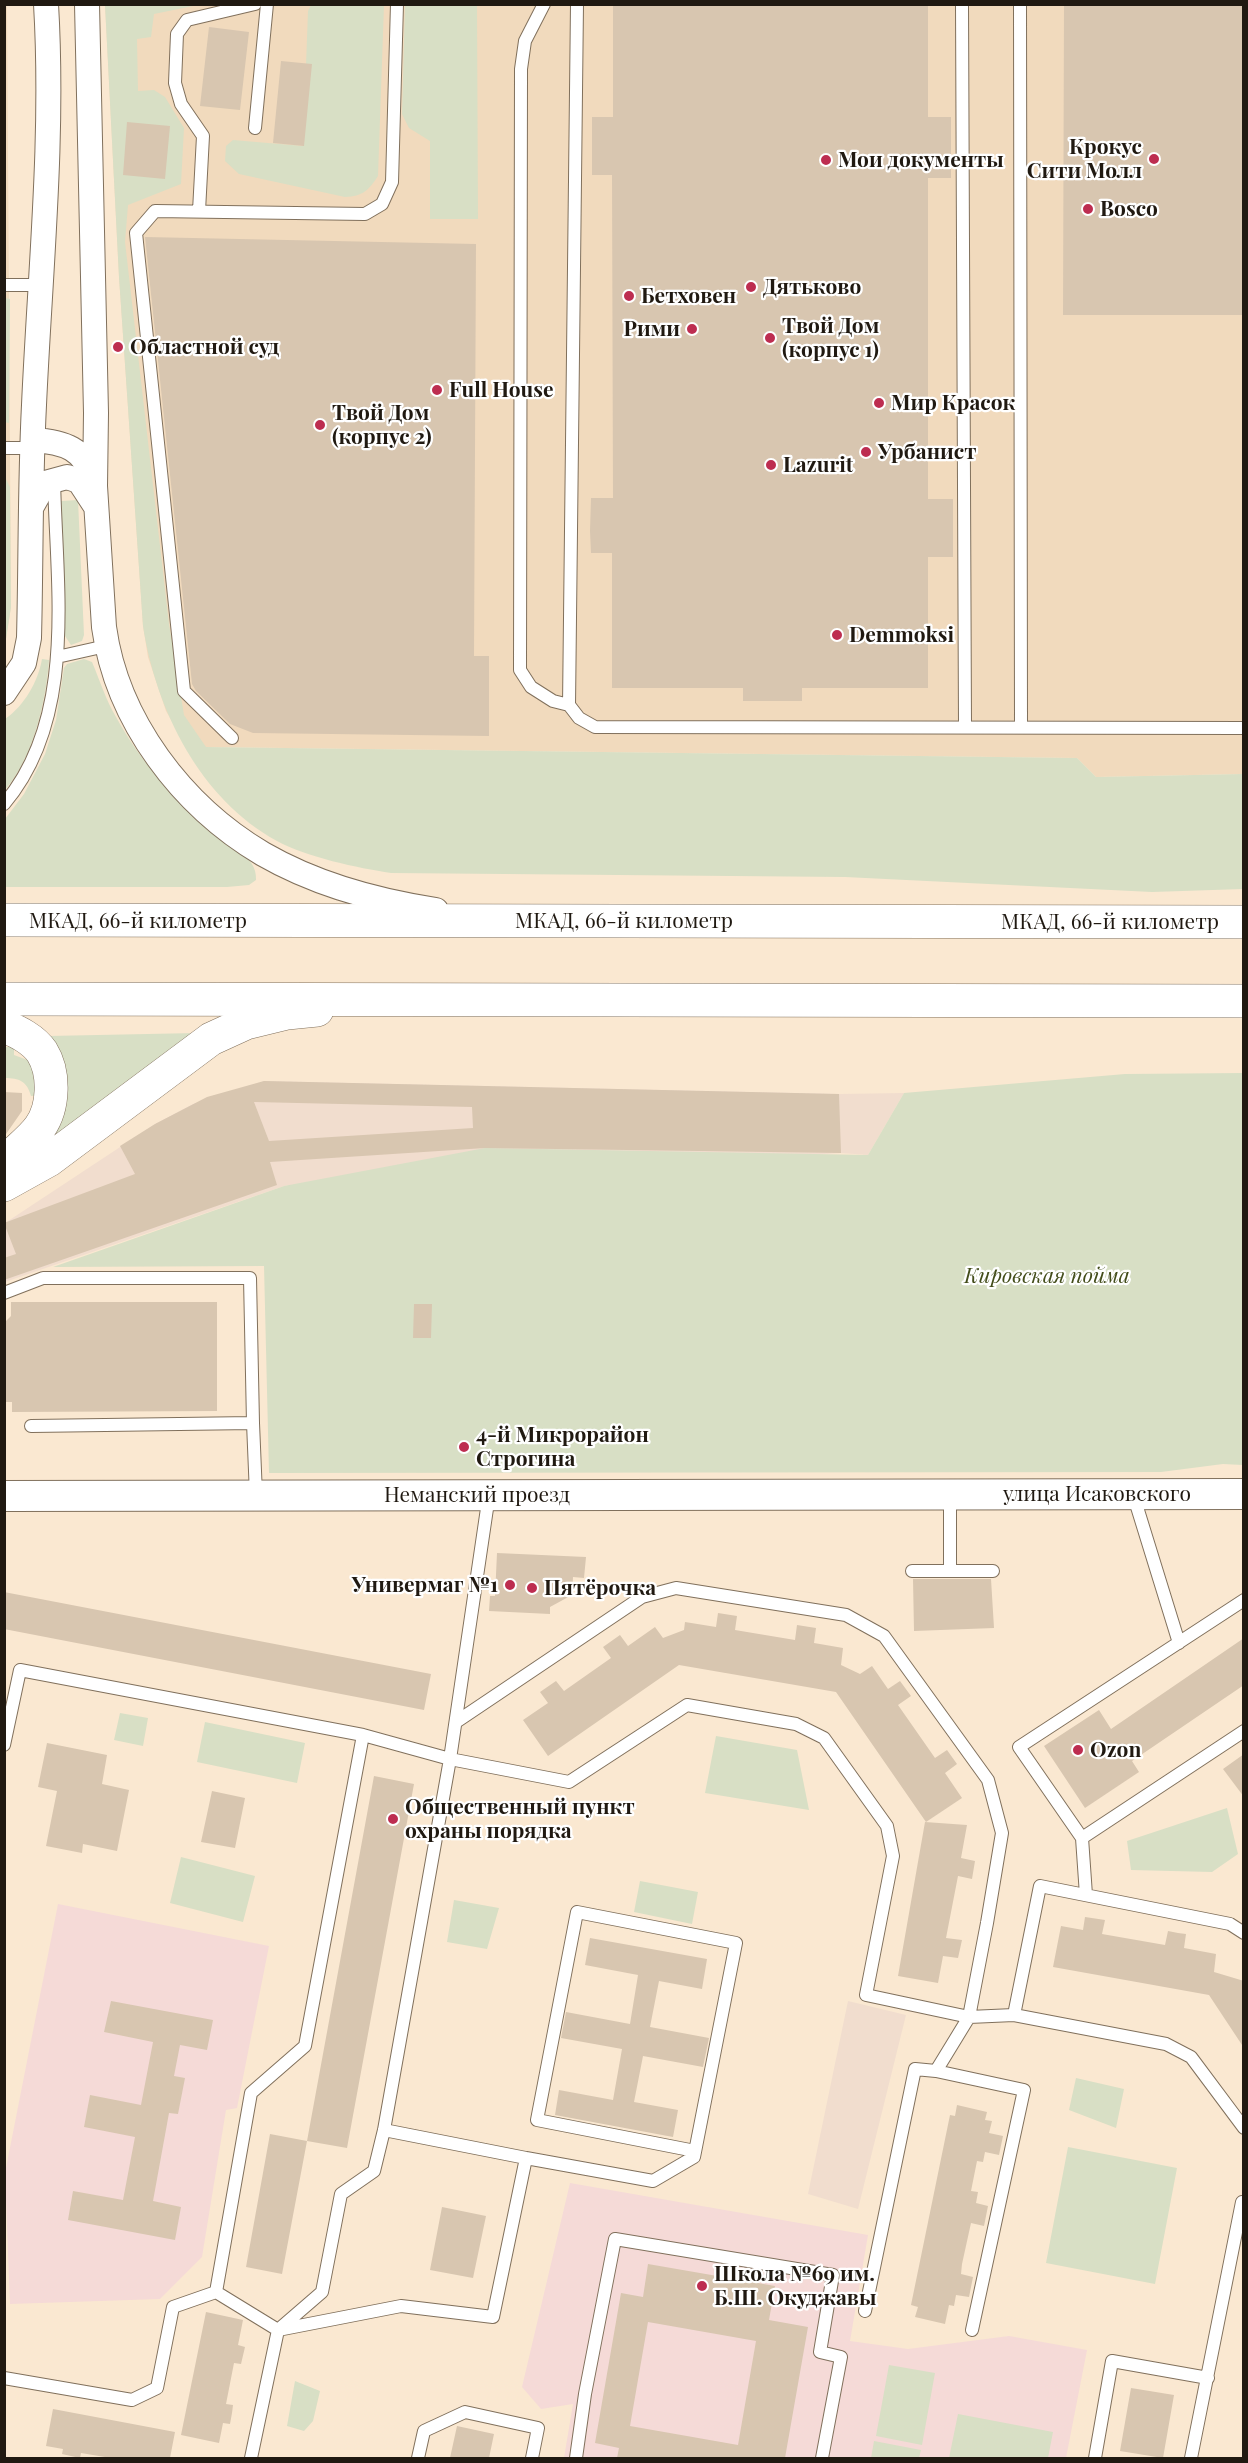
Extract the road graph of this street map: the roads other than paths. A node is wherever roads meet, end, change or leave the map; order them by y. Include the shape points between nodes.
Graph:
1 (46, 4) edge
2 (87, 4) edge
3 (255, 4) edge
4 (267, 4) edge
5 (397, 4) edge
6 (544, 4) edge
7 (577, 4) edge
8 (962, 4) edge
9 (1020, 4) edge
10 (255, 128) dead end
11 (199, 211) junction
12 (4, 285) edge
13 (43, 285) junction
14 (33, 444) junction
15 (4, 448) edge
16 (54, 479) junction
17 (96, 497) junction
18 (32, 507) junction
19 (106, 646) junction
20 (57, 657) junction
21 (4, 693) edge
22 (569, 705) junction
23 (965, 726) junction
24 (1021, 726) junction
25 (1244, 728) edge
26 (232, 738) dead end
27 (4, 804) edge
28 (4, 920) edge
29 (506, 921) junction
30 (1244, 922) edge
31 (4, 999) edge
32 (427, 1000) junction
33 (1244, 1001) edge
34 (4, 1026) edge
35 (4, 1164) edge
36 (4, 1185) edge
37 (4, 1293) edge
38 (253, 1423) junction
39 (31, 1426) dead end
40 (1133, 1493) junction
41 (489, 1494) junction
42 (950, 1494) junction
43 (1244, 1494) edge
44 (256, 1495) junction
45 (4, 1496) edge
46 (912, 1570) dead end
47 (993, 1570) dead end
48 (950, 1571) junction
49 (1244, 1600) edge
50 (1179, 1643) junction
51 (456, 1722) junction
52 (1244, 1731) edge
53 (363, 1735) junction
54 (4, 1745) edge
55 (450, 1759) junction
56 (1082, 1838) junction
57 (1086, 1895) junction
58 (1244, 1933) edge
59 (1014, 2015) junction
60 (969, 2017) junction
61 (936, 2071) junction
62 (1244, 2128) edge
63 (384, 2130) junction
64 (695, 2151) junction
65 (526, 2158) junction
66 (1243, 2200) edge
67 (216, 2292) junction
68 (865, 2311) dead end
69 (278, 2330) junction
70 (972, 2330) dead end
71 (4, 2378) edge
72 (1208, 2378) junction
73 (250, 2458) edge
74 (418, 2458) edge
75 (532, 2458) edge
76 (576, 2458) edge
77 (822, 2458) edge
78 (1095, 2458) edge
79 (1191, 2458) edge

1 - 13 street
2 - 17 street
3 - 11 lane via 187,20 177,34 175,83 181,104 203,136
4 - 10 lane
5 - 11 lane via 392,182 382,204 365,214
6 - 22 lane via 525,41 521,69 520,670 531,687 553,701
7 - 22 lane
8 - 23 lane
9 - 24 lane
11 - 26 lane via 154,211 136,233 184,691
12 - 13 lane
13 - 14 street
14 - 15 lane
14 - 17 street via 56,441 71,446 83,457
14 - 18 street
16 - 17 street via 67,477 79,481
16 - 18 street via 45,483
16 - 20 lane
17 - 19 street
18 - 21 street via 29,638 24,663
19 - 20 lane
19 - 29 street via 128,710 156,755 198,803 246,843 296,870 363,894
20 - 27 lane via 56,683 37,751 18,789
22 - 23 lane via 579,718 595,727
23 - 24 lane
24 - 25 lane
28 - 29 main road, МКАД, 66-й километр
29 - 30 main road, МКАД, 66-й километр
31 - 32 main road
32 - 33 main road
32 - 36 main road via 287,1013 246,1023 211,1039 49,1160
34 - 35 main road via 23,1034 42,1052 51,1078 50,1104 40,1127
37 - 38 lane via 43,1278 250,1278
38 - 39 lane
38 - 44 lane
40 - 42 street, улица Исаковского
40 - 43 street, улица Исаковского
40 - 50 lane
41 - 42 street, Неманский проезд
41 - 44 street, Неманский проезд
41 - 51 lane
42 - 48 lane
44 - 45 street, Неманский проезд
46 - 48 lane
47 - 48 lane
49 - 50 lane
50 - 56 lane via 1019,1747
51 - 55 lane
51 - 60 lane via 642,1597 676,1588 846,1615 884,1636 988,1780 1002,1833
52 - 56 lane
53 - 54 lane via 20,1670
53 - 55 lane
53 - 67 lane via 305,2046 251,2093
55 - 60 lane via 569,1782 687,1705 796,1724 824,1738 887,1826 893,1856 866,1995
55 - 63 lane
56 - 57 lane
57 - 58 lane via 1230,1924
57 - 59 lane via 1040,1886
59 - 60 lane
59 - 62 lane via 1166,2044 1191,2057
60 - 61 lane
61 - 68 lane via 915,2069
61 - 70 lane via 1024,2091
63 - 65 lane
63 - 69 lane via 374,2171 341,2194 322,2292
64 - 64 lane via 736,1943 577,1912 537,2120
64 - 65 lane via 694,2157 653,2181
65 - 69 lane via 493,2317 401,2306
66 - 72 lane
67 - 69 lane
67 - 71 lane via 173,2307 157,2388 132,2400
69 - 73 lane
72 - 78 lane via 1112,2361
72 - 79 lane
74 - 75 lane via 424,2431 465,2412 538,2428
76 - 77 lane via 615,2239 833,2275 820,2352 841,2357

